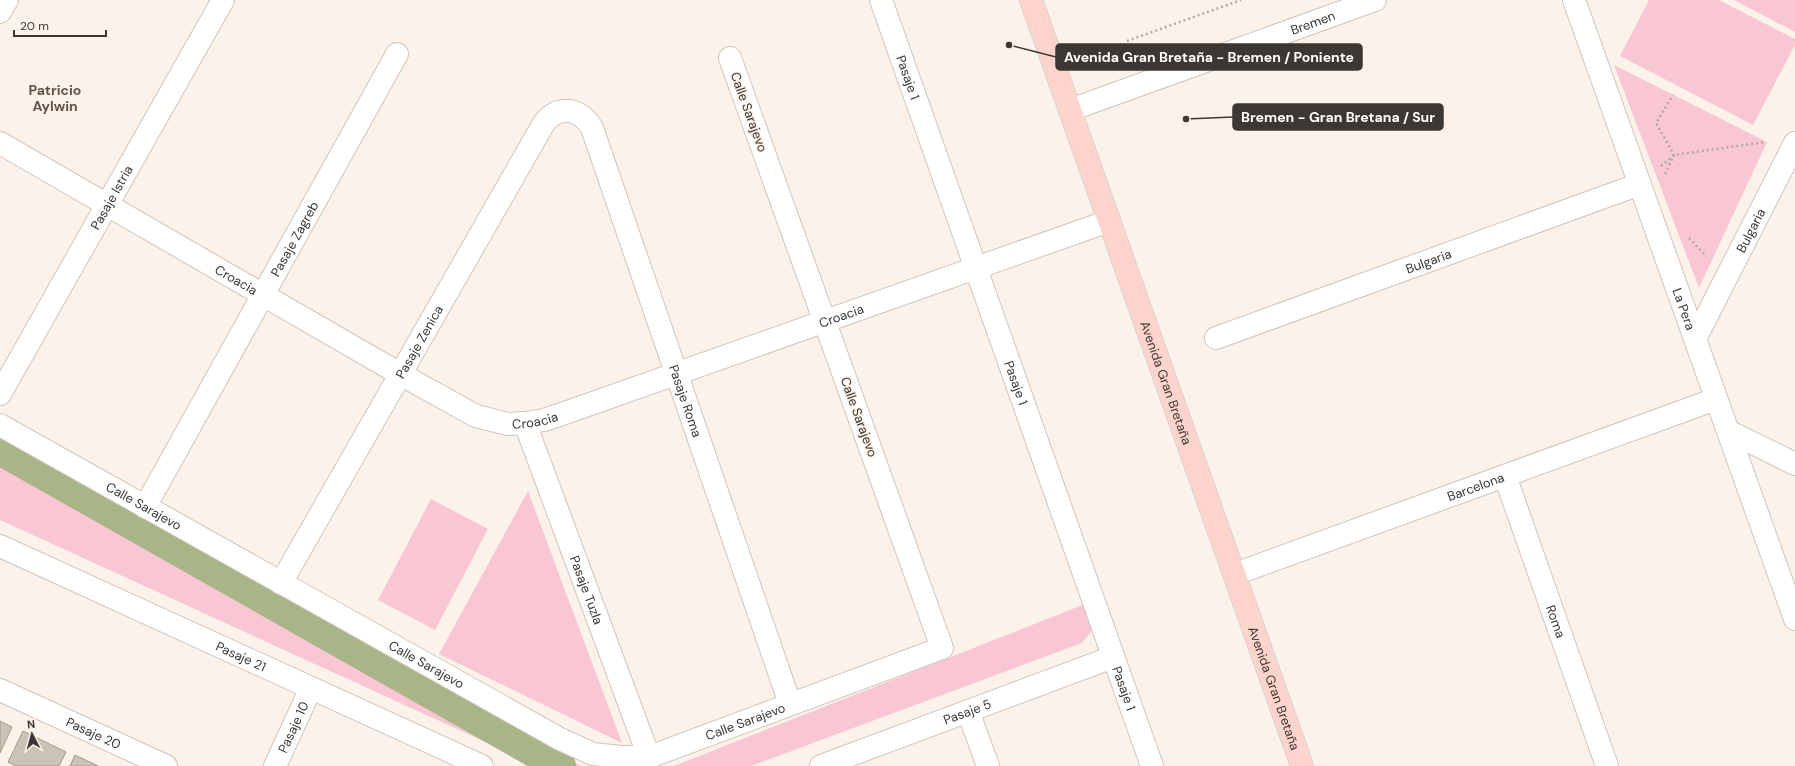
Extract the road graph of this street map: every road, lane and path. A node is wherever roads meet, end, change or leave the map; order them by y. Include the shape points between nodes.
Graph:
1 (7, 0) edge
2 (222, 0) edge
3 (881, 0) edge
4 (1031, 0) edge
5 (1241, 0) edge
6 (1375, 0) edge
7 (1574, 0) edge
8 (0, 12) edge
9 (1126, 41) dead end
10 (397, 54) dead end
11 (730, 58) dead end
12 (1673, 95) dead end
13 (1070, 110) junction
14 (567, 111) joint
15 (1767, 142) dead end
16 (0, 143) edge
17 (1795, 143) edge
18 (1674, 154) junction
19 (1665, 175) dead end
20 (1640, 184) junction
21 (107, 205) junction
22 (1109, 221) junction
23 (1684, 233) dead end
24 (975, 267) junction
25 (1726, 278) junction
26 (263, 295) junction
27 (825, 320) junction
28 (1216, 338) dead end
29 (1695, 339) junction
30 (400, 374) junction
31 (676, 374) junction
32 (0, 394) edge
33 (1716, 399) junction
34 (525, 423) junction
35 (0, 425) edge
36 (1728, 431) junction
37 (1795, 464) edge
38 (1505, 476) junction
39 (145, 508) junction
40 (0, 546) edge
41 (1235, 574) junction
42 (281, 583) junction
43 (1795, 619) edge
44 (1113, 657) junction
45 (311, 688) junction
46 (0, 690) edge
47 (790, 704) junction
48 (968, 711) junction
49 (649, 757) junction
50 (834, 764) edge
51 (166, 766) edge
52 (274, 766) edge
53 (482, 766) edge
54 (988, 766) edge
55 (1152, 766) edge
56 (1302, 766) edge
57 (1608, 766) edge

1 - 8 street
2 - 21 street, Pasaje Istria
3 - 24 street, Pasaje 1
4 - 13 main road, Avenida Gran Bretaña
5 - 9 path
6 - 13 street, Bremen
7 - 20 street, La Pera
10 - 26 street, Pasaje Zagreb
11 - 27 street, Calle Sarajevo
12 - 18 path via 1656,123
13 - 22 main road, Avenida Gran Bretaña
14 - 30 street, Pasaje Zenica via 550,116 544,123
14 - 31 street, Pasaje Roma via 582,116 592,128
15 - 18 path
16 - 21 street, Croacia
17 - 25 street, Bulgaria
18 - 19 path
18 - 20 path
20 - 28 street, Bulgaria
20 - 29 street, La Pera
21 - 26 street, Croacia
21 - 32 street, Pasaje Istria
22 - 24 street, Croacia
22 - 41 main road, Avenida Gran Bretaña
23 - 25 path
24 - 27 street, Croacia
24 - 44 street, Pasaje 1
25 - 29 street, Bulgaria
26 - 30 street, Croacia
26 - 39 street, Pasaje Zagreb
27 - 31 street, Croacia
27 - 47 street, Calle Sarajevo via 942,648
29 - 33 street, La Pera
30 - 34 street, Croacia via 476,416 508,424
30 - 42 street, Pasaje Zenica
31 - 34 street, Croacia via 550,418
31 - 47 street, Pasaje Roma
33 - 36 street, La Pera
33 - 38 street, Barcelona
34 - 49 street, Pasaje Tuzla
35 - 39 street, Calle Sarajevo
36 - 37 street
36 - 43 street, La Pera
38 - 41 street, Barcelona
38 - 57 street, Roma
39 - 42 street, Calle Sarajevo
40 - 45 street, Pasaje 21
41 - 56 main road, Avenida Gran Bretaña
42 - 49 street, Calle Sarajevo via 560,739 593,754
44 - 48 street, Pasaje 5
44 - 55 street, Pasaje 1
45 - 52 street, Pasaje 10
45 - 53 street, Pasaje 21
46 - 51 street, Pasaje 20
47 - 49 street, Calle Sarajevo
48 - 50 street, Pasaje 5
48 - 54 street

